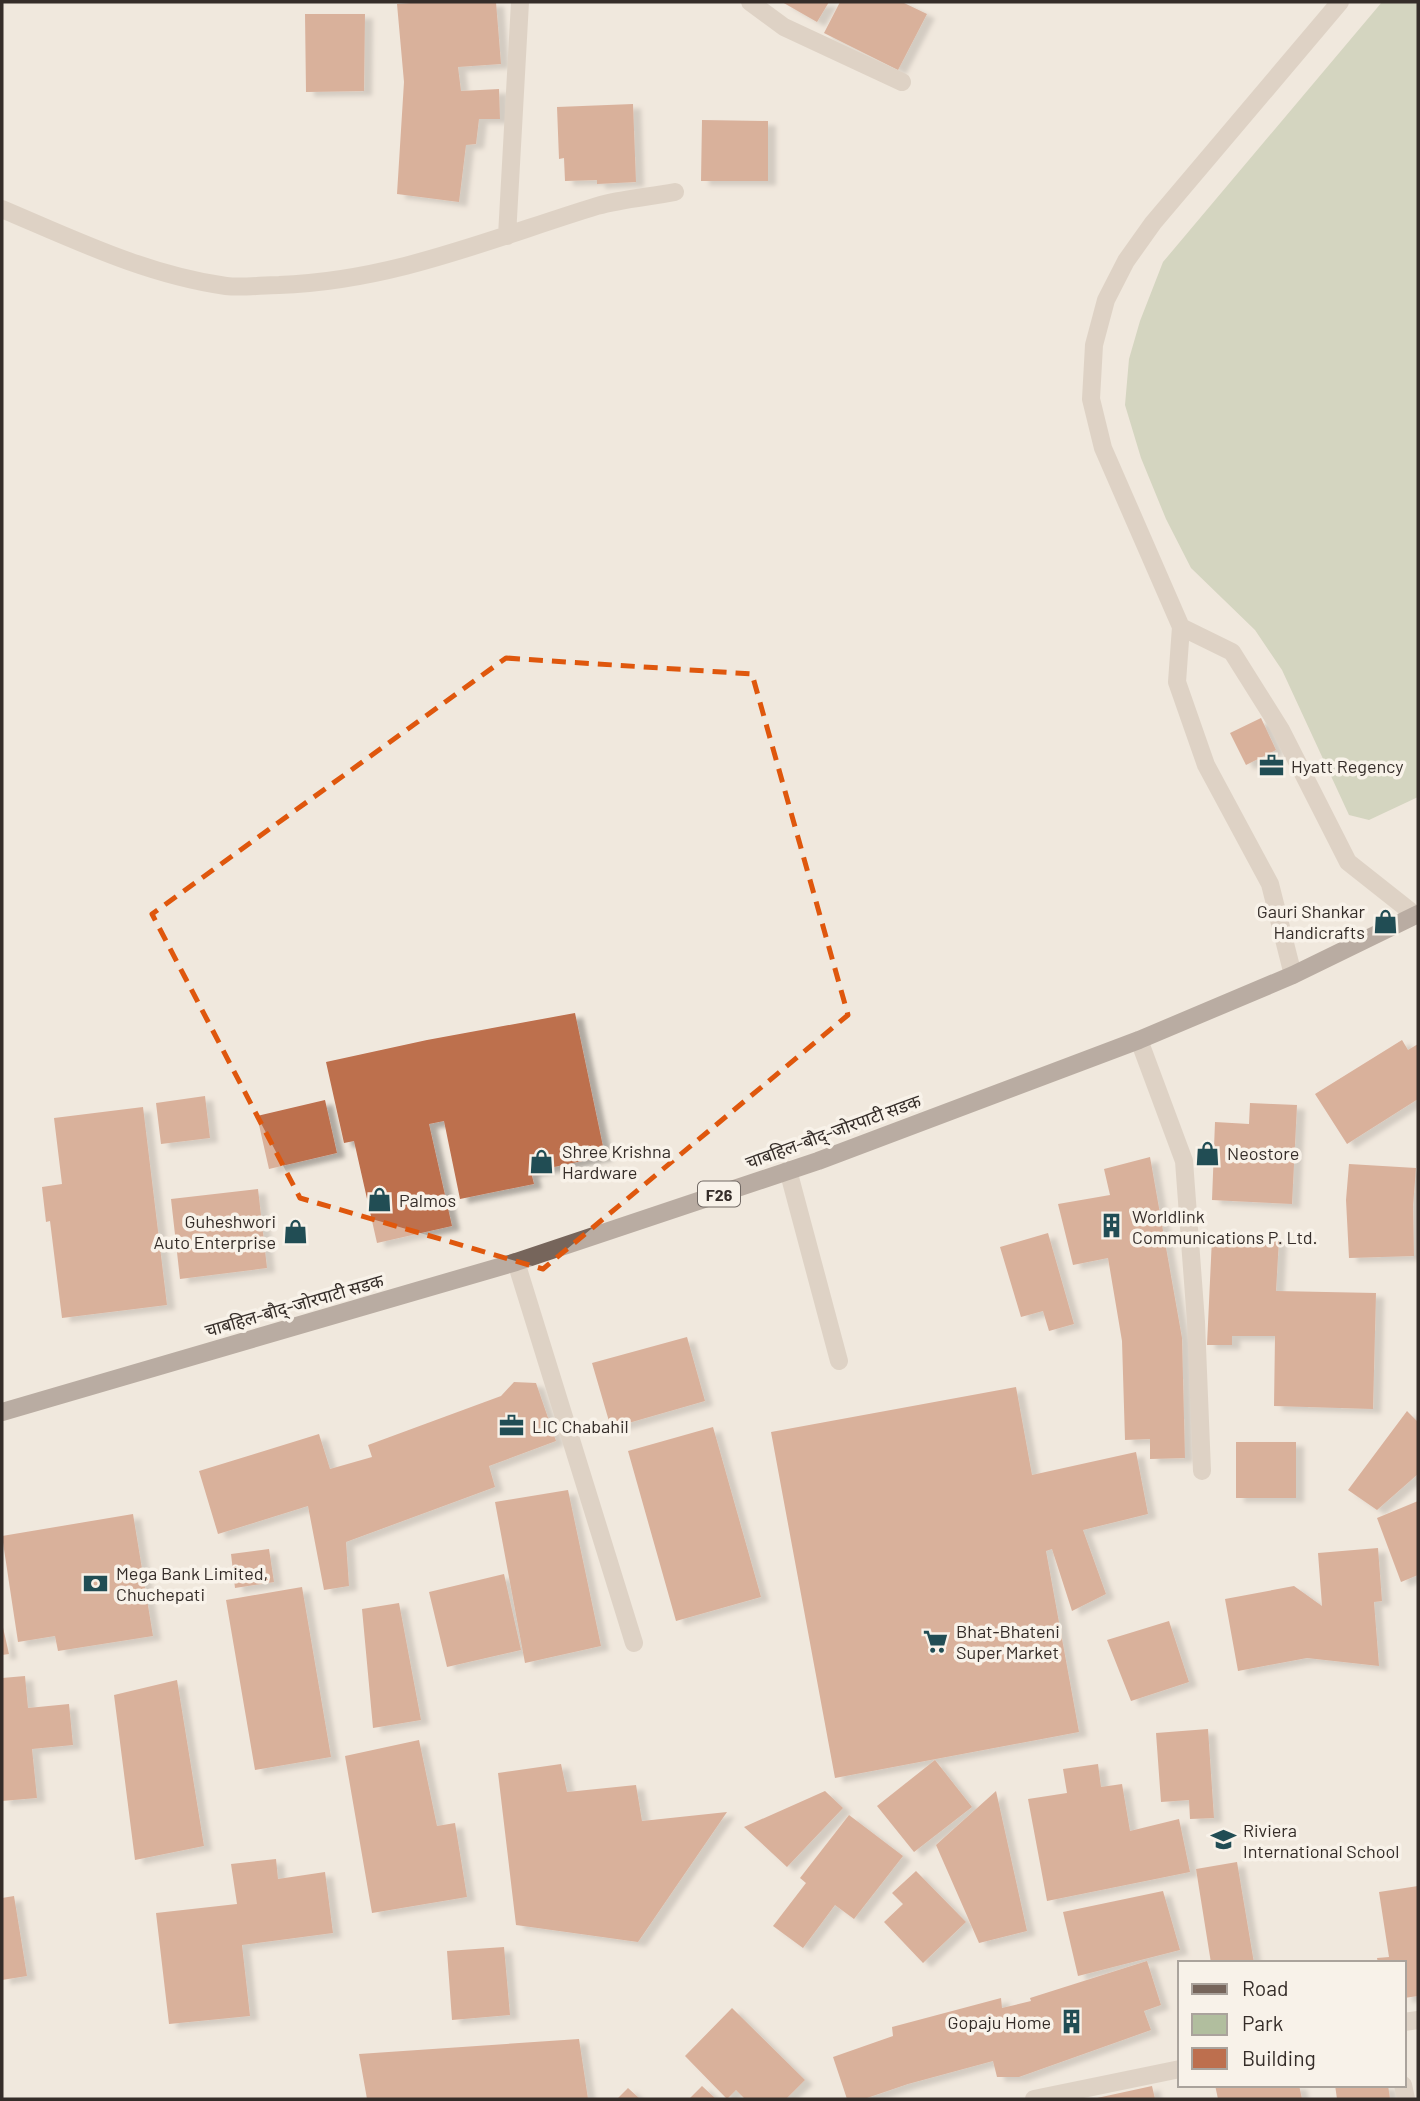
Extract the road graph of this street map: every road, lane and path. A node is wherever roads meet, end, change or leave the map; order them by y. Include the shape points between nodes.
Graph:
1 (520, 2) edge
2 (750, 2) edge
3 (1340, 2) edge
4 (902, 82) dead end
5 (675, 192) dead end
6 (2, 209) edge
7 (507, 236) junction
8 (1181, 627) junction
9 (1417, 914) edge
10 (1293, 975) junction
11 (1139, 1040) junction
12 (788, 1170) junction
13 (516, 1262) junction
14 (839, 1361) dead end
15 (2, 1412) edge
16 (1202, 1471) dead end
17 (634, 1643) dead end
18 (1178, 2069) edge
19 (1034, 2099) edge

1 - 7 street
2 - 4 street via 784,27
3 - 8 street via 1153,223 1106,300 1094,345 1091,399 1103,448
5 - 7 street via 600,205
6 - 7 street via 116,257 185,279 230,286 316,284 384,273
8 - 9 street via 1232,652 1281,730 1348,862
8 - 10 street via 1177,682 1206,765 1270,884
9 - 10 main road, चाबहिल-बौद्-जोरपाटी सडक / F26
10 - 11 main road, चाबहिल-बौद्-जोरपाटी सडक / F26
11 - 12 main road, चाबहिल-बौद्-जोरपाटी सडक / F26
11 - 16 street via 1184,1161
12 - 13 main road, चाबहिल-बौद्-जोरपाटी सडक / F26
12 - 14 street
13 - 15 main road, चाबहिल-बौद्-जोरपाटी सडक / F26
13 - 17 street
18 - 19 street

